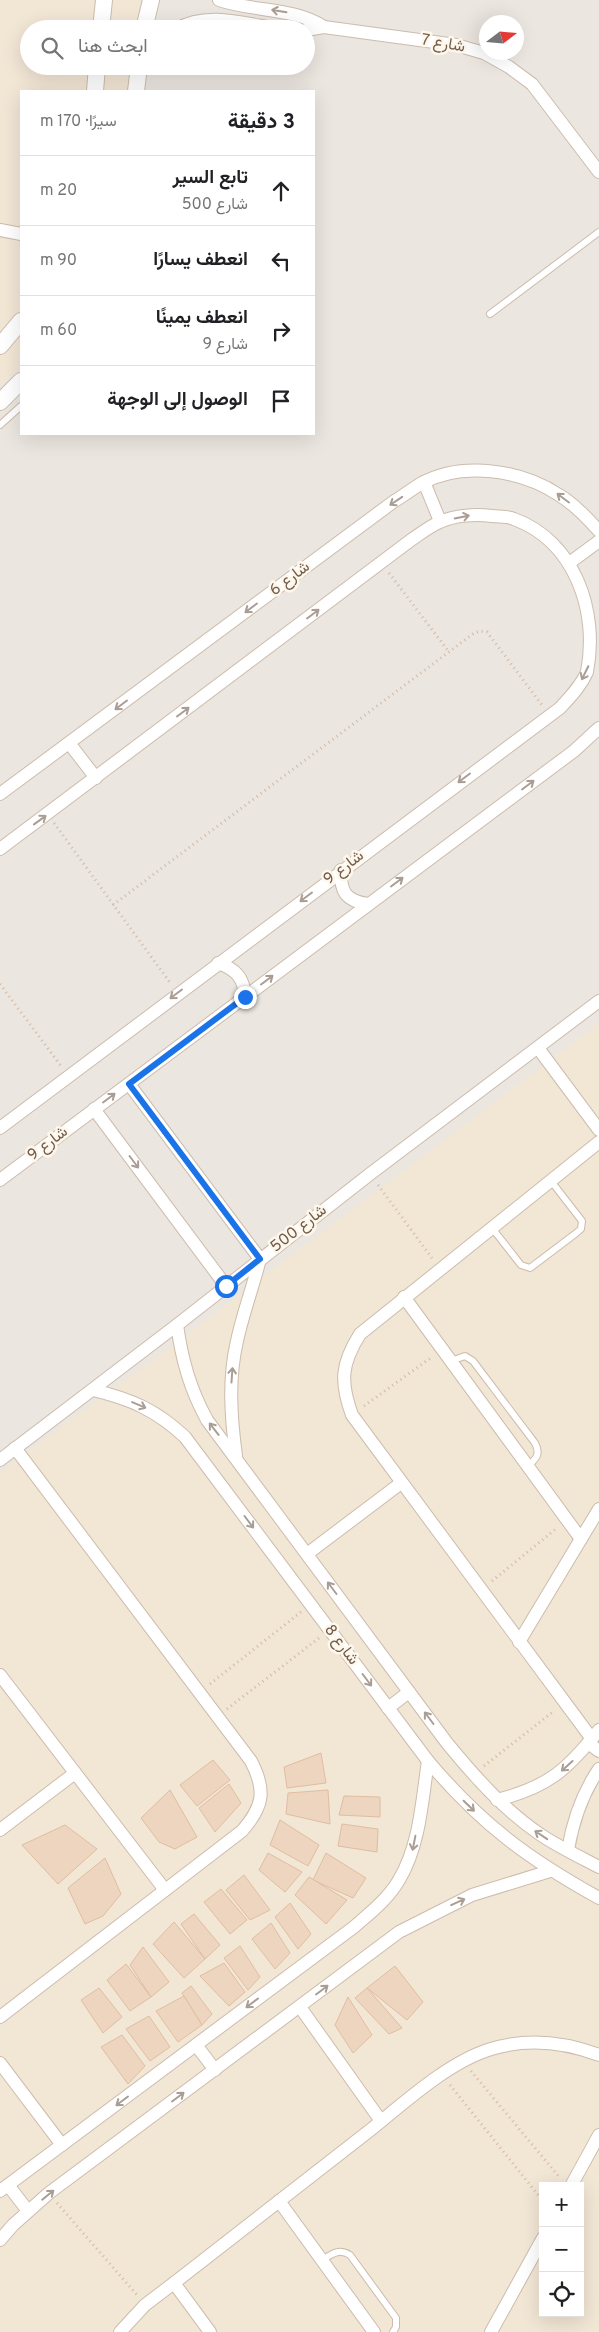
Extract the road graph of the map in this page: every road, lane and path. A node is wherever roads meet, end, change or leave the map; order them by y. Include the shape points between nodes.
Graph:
1 (104, 0) edge
2 (151, 0) edge
3 (219, 0) edge
4 (102, 20) edge
5 (146, 20) edge
6 (310, 20) edge
7 (315, 22) edge
8 (324, 27) junction
9 (315, 28) edge
10 (96, 75) edge
11 (138, 75) edge
12 (95, 90) edge
13 (136, 90) edge
14 (599, 172) edge
15 (0, 230) edge
16 (599, 232) edge
17 (20, 234) edge
18 (490, 314) dead end
19 (20, 322) edge
20 (0, 346) edge
21 (20, 382) edge
22 (0, 402) edge
23 (20, 407) edge
24 (0, 425) edge
25 (424, 482) junction
26 (440, 522) junction
27 (599, 531) edge
28 (599, 540) edge
29 (572, 561) junction
30 (381, 563) junction
31 (449, 652) junction
32 (549, 715) junction
33 (599, 728) edge
34 (69, 743) junction
35 (96, 778) junction
36 (0, 794) edge
37 (47, 815) junction
38 (0, 849) edge
39 (340, 870) junction
40 (368, 904) junction
41 (113, 905) junction
42 (218, 963) junction
43 (1, 987) edge
44 (178, 993) junction
45 (245, 997) junction
46 (599, 1002) edge
47 (538, 1048) junction
48 (68, 1076) junction
49 (129, 1084) junction
50 (94, 1110) junction
51 (0, 1128) edge
52 (599, 1130) edge
53 (599, 1142) edge
54 (370, 1174) junction
55 (0, 1180) edge
56 (551, 1181) junction
57 (492, 1228) junction
58 (260, 1259) junction
59 (440, 1269) junction
60 (226, 1286) junction
61 (404, 1297) junction
62 (177, 1325) junction
63 (442, 1349) junction
64 (451, 1361) junction
65 (93, 1390) junction
66 (352, 1416) junction
67 (15, 1448) junction
68 (236, 1458) junction
69 (0, 1460) edge
70 (528, 1466) junction
71 (401, 1483) junction
72 (599, 1509) edge
73 (567, 1520) junction
74 (581, 1540) junction
75 (307, 1554) junction
76 (481, 1590) junction
77 (310, 1604) junction
78 (330, 1630) junction
79 (519, 1642) junction
80 (0, 1675) edge
81 (199, 1692) junction
82 (409, 1692) junction
83 (564, 1702) junction
84 (388, 1708) junction
85 (218, 1716) junction
86 (593, 1737) edge
87 (599, 1751) edge
88 (428, 1761) junction
89 (599, 1769) edge
90 (75, 1773) junction
91 (473, 1774) junction
92 (497, 1800) junction
93 (0, 1830) edge
94 (568, 1850) junction
95 (599, 1867) edge
96 (550, 1871) junction
97 (165, 1890) junction
98 (599, 1898) edge
99 (300, 2006) junction
100 (0, 2017) edge
101 (196, 2045) junction
102 (599, 2055) edge
103 (463, 2061) junction
104 (0, 2063) edge
105 (215, 2070) junction
106 (442, 2075) junction
107 (381, 2122) junction
108 (599, 2135) edge
109 (62, 2145) junction
110 (563, 2182) edge
111 (574, 2182) edge
112 (4, 2188) edge
113 (49, 2193) junction
114 (539, 2196) edge
115 (279, 2201) junction
116 (28, 2211) junction
117 (0, 2240) edge
118 (539, 2245) edge
119 (322, 2260) junction
120 (174, 2283) junction
121 (145, 2305) junction
122 (120, 2332) edge
123 (210, 2332) edge
124 (374, 2332) edge
125 (392, 2332) edge
126 (491, 2332) edge

1 - 4 street
2 - 5 street
6 -> 3 street, شارع 7
8 -> 7 street, شارع 7
8 - 9 street, شارع 7
8 - 14 street, شارع 7 via 456,45 484,53 532,84
10 - 12 street
11 - 13 street
15 - 17 street
16 - 18 lane
19 - 20 street
21 - 22 street
23 - 24 lane
25 - 26 street
27 -> 25 street, شارع 6 via 559,495 527,479 492,471 457,472
25 -> 34 street, شارع 6
26 -> 29 street via 476,514 513,518 548,536
26 - 30 street
28 - 29 street
29 -> 32 street, شارع 9 via 586,584 595,613 595,643 587,672 572,695
30 - 31 path
35 -> 30 street
31 - 32 path via 474,633 487,632
31 - 41 path
32 -> 39 street, شارع 9
40 -> 33 street, شارع 9 via 574,751
34 - 35 street
34 - 36 street, شارع 6
35 - 37 street
38 -> 37 street
37 - 41 path
39 - 40 street via 340,883 345,894 356,902
39 -> 42 street, شارع 9
45 -> 40 street, شارع 9
41 - 44 path
42 - 44 street, شارع 9
42 - 45 street via 239,974
43 - 48 path
44 -> 48 street, شارع 9
45 - 49 street, شارع 9
46 - 47 street, شارع 500
47 - 52 street
47 - 54 street, شارع 500
48 - 51 street, شارع 9
50 -> 49 street, شارع 9
49 - 58 street
50 - 55 street, شارع 9
50 -> 60 street
53 - 56 street
54 - 58 street, شارع 500
54 - 59 path
56 - 57 street
56 - 57 lane via 582,1221 581,1229 575,1234 530,1268 521,1264
57 - 59 street
58 - 60 street, شارع 500
68 -> 58 street via 232,1371 236,1342
59 - 61 street
60 - 62 street, شارع 500
61 - 63 street
61 - 66 street via 360,1334 348,1352 343,1373 344,1395
62 - 65 street, شارع 500
68 -> 62 street, شارع 8 via 207,1420 195,1398 186,1375
63 - 64 street
63 - 66 path
64 - 70 street
64 - 70 lane via 465,1356 473,1361 536,1443 537,1457
65 - 67 street, شارع 500
65 -> 77 street, شارع 8 via 152,1410 185,1437
66 - 71 street
67 - 69 street, شارع 500
67 - 81 street
68 - 75 street, شارع 8
70 - 73 street
71 - 75 street
71 - 76 street
72 - 74 street
73 - 74 street
73 - 76 path
74 - 79 street
82 -> 75 street, شارع 8
76 - 79 street
77 - 78 street, شارع 8
77 - 81 path
78 -> 84 street, شارع 8
78 - 85 path
79 - 83 street
80 - 90 street
81 - 85 street
82 - 84 street
91 -> 82 street, شارع 8
83 - 86 street
83 - 91 path
84 - 88 street, شارع 8
85 - 97 street via 251,1761 260,1778 262,1798 255,1816 242,1830
86 - 87 street
86 -> 92 street via 574,1760 540,1786
88 -> 96 street, شارع 8 via 484,1821
88 -> 101 street via 412,1852 399,1881 354,1927
89 - 94 street via 581,1801
90 - 93 street
90 - 97 street
91 - 92 street, شارع 8
94 -> 92 street, شارع 8 via 542,1836
94 - 95 street, شارع 8
96 - 98 street, شارع 8
99 -> 96 street via 399,1932 435,1912 472,1896
97 - 100 street
99 - 105 street
99 - 107 street
101 - 105 street
101 -> 109 street
102 - 103 street via 550,2043 520,2043 490,2049
103 - 106 street
103 - 110 path
104 - 109 street
113 -> 105 street
106 - 107 street
106 - 114 path
107 - 115 street
108 - 111 street
109 - 112 street
112 - 116 street
116 -> 113 street
113 - 121 path
115 - 119 street
115 - 120 street
116 - 117 street
118 - 126 street
119 - 124 street
119 - 125 lane via 338,2251 350,2255 396,2318
120 - 121 street
120 - 123 street
121 - 122 street

